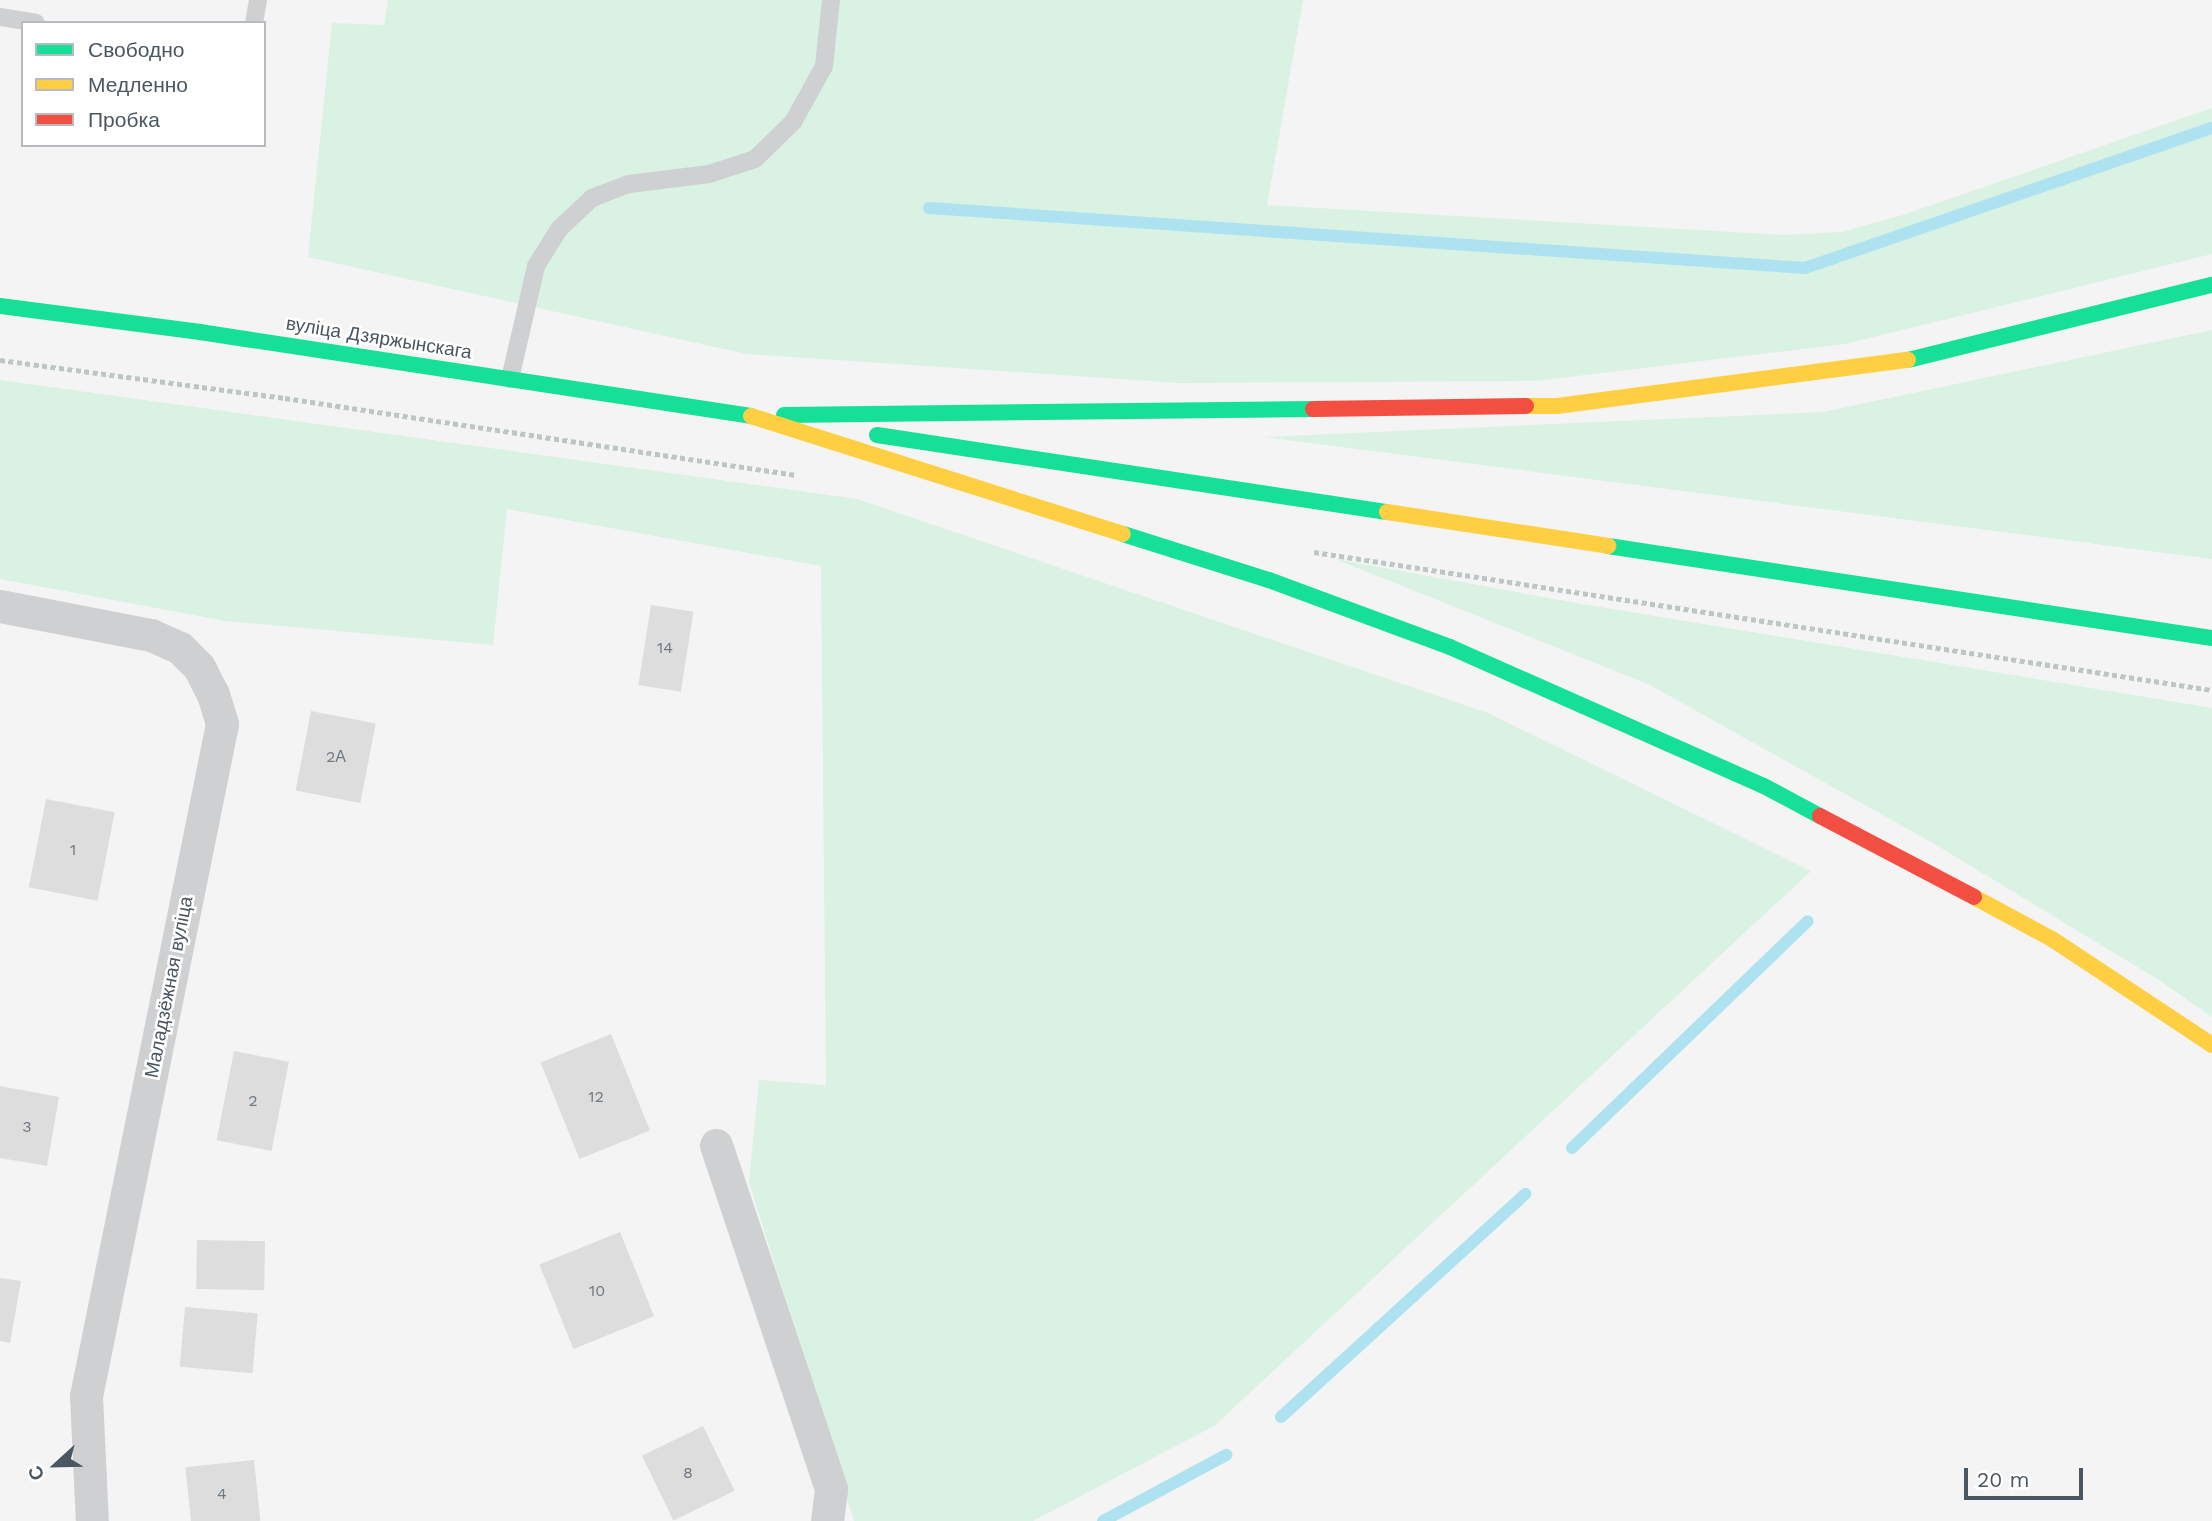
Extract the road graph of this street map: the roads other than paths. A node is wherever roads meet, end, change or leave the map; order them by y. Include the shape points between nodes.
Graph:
1 (258, 0) edge
2 (831, 0) edge
3 (0, 17) edge
4 (24, 21) edge
5 (254, 21) edge
6 (2212, 285) edge
7 (0, 306) edge
8 (510, 379) junction
9 (751, 415) junction
10 (0, 606) edge
11 (2212, 638) edge
12 (2212, 1045) edge
13 (716, 1145) dead end
14 (92, 1521) edge
15 (827, 1521) edge

1 - 5 lane
2 - 8 lane via 824,66 793,122 755,159 709,174 629,184 592,198 559,229 536,266
3 - 4 lane
6 - 9 main road via 1920,358 1557,406
7 - 8 main road, вуліца Дзяржынскага
8 - 9 main road, вуліца Дзяржынскага
9 - 11 main road
9 - 12 main road via 1269,580 1450,647 1764,786 2052,939
10 - 14 street, Маладзёжная вуліца via 151,635 180,648 199,667 222,724 86,1396
13 - 15 street via 831,1489

